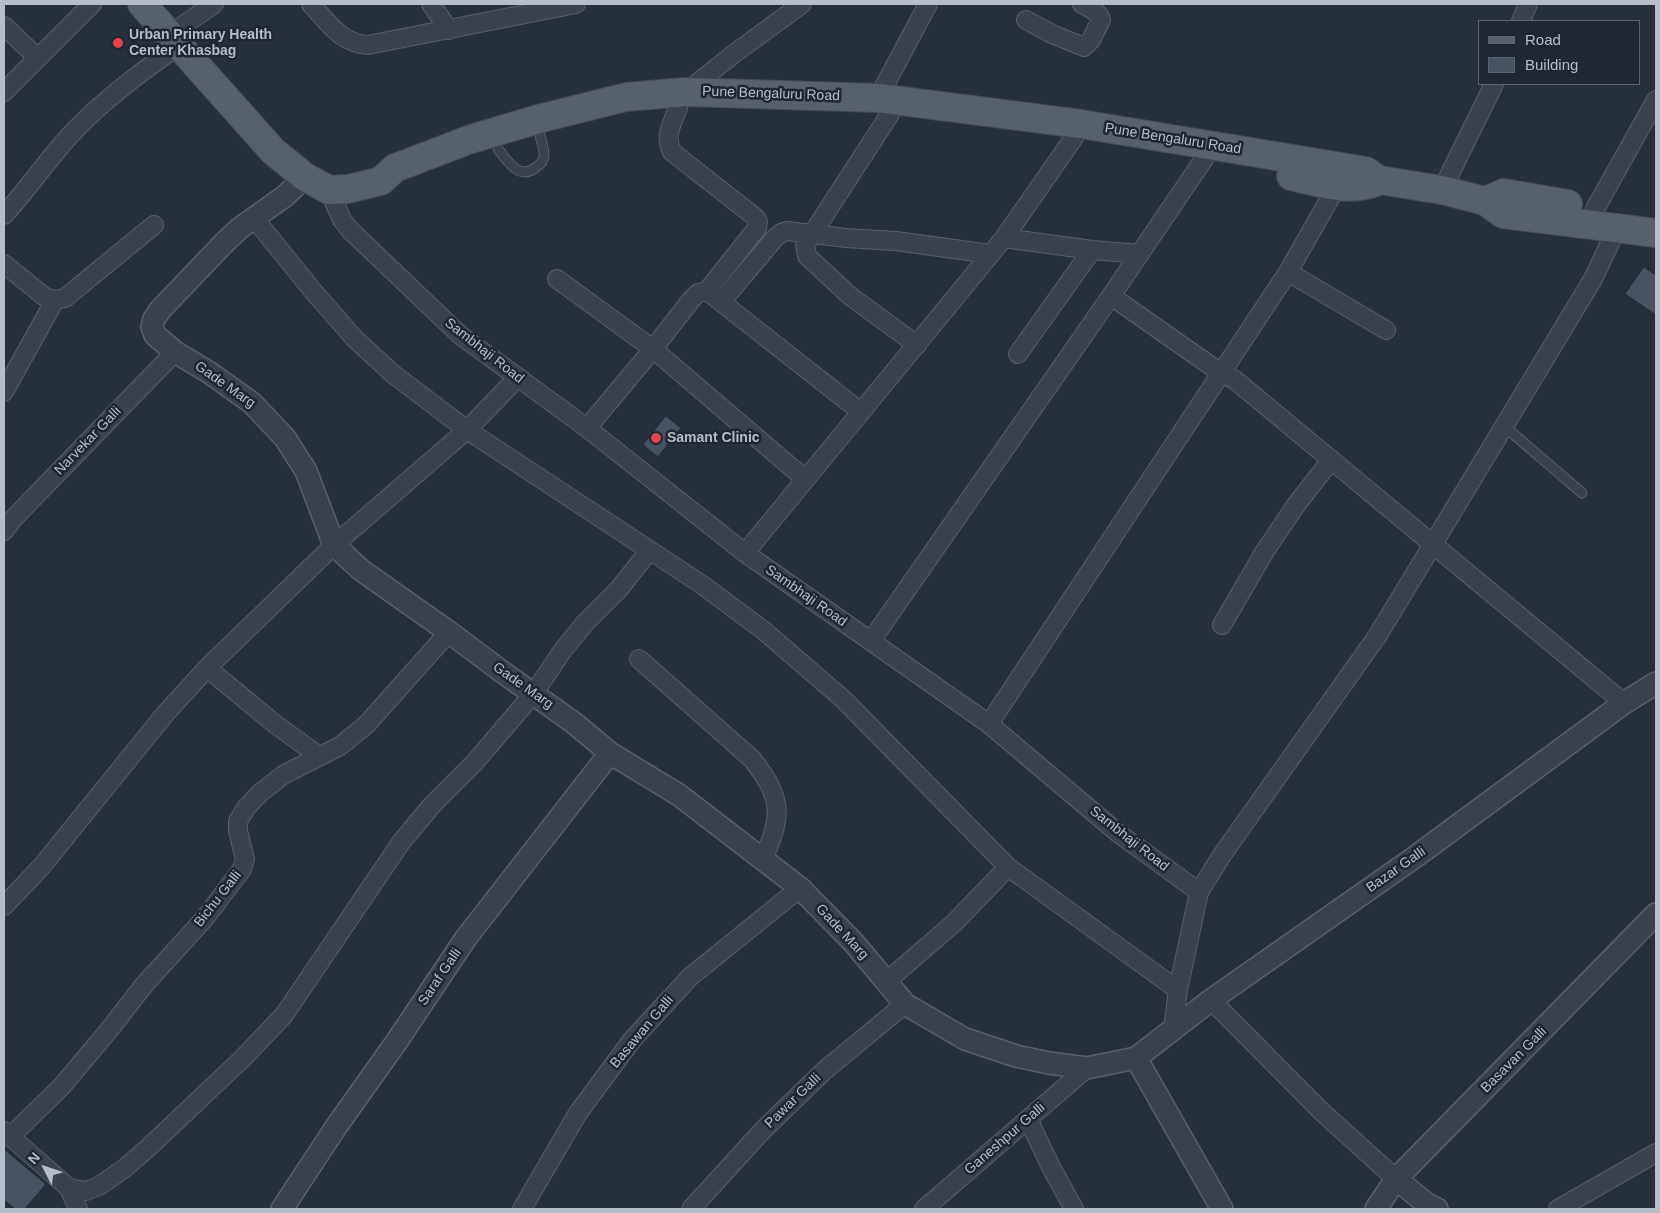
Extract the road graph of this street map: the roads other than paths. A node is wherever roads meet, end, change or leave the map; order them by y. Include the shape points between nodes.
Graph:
1 (92, 4) edge
2 (142, 4) edge
3 (214, 4) edge
4 (311, 4) edge
5 (431, 4) edge
6 (576, 4) edge
7 (928, 4) edge
8 (1082, 4) edge
9 (1528, 4) edge
10 (794, 6) edge
11 (1026, 20) dead end
12 (1521, 20) edge
13 (4, 26) edge
14 (449, 30) junction
15 (174, 40) junction
16 (37, 57) junction
17 (1494, 85) edge
18 (4, 92) edge
19 (682, 100) junction
20 (1656, 100) edge
21 (884, 106) junction
22 (1077, 131) junction
23 (1204, 159) junction
24 (305, 177) junction
25 (1379, 180) junction
26 (381, 181) junction
27 (1337, 186) junction
28 (329, 190) junction
29 (1442, 190) junction
30 (1485, 201) junction
31 (1595, 209) junction
32 (4, 216) edge
33 (1656, 216) edge
34 (254, 218) junction
35 (154, 225) dead end
36 (1617, 228) junction
37 (1656, 233) edge
38 (811, 234) junction
39 (1004, 238) junction
40 (1092, 250) junction
41 (990, 254) junction
42 (1140, 254) junction
43 (4, 264) edge
44 (1288, 272) junction
45 (557, 279) dead end
46 (714, 296) junction
47 (1111, 296) junction
48 (55, 300) junction
49 (1386, 330) dead end
50 (917, 345) junction
51 (653, 349) junction
52 (175, 352) junction
53 (1018, 354) dead end
54 (1221, 373) junction
55 (518, 377) junction
56 (4, 392) edge
57 (861, 412) junction
58 (1504, 426) junction
59 (587, 428) junction
60 (467, 430) junction
61 (1332, 460) junction
62 (805, 479) junction
63 (1582, 493) dead end
64 (4, 531) edge
65 (1433, 544) junction
66 (334, 546) junction
67 (649, 551) junction
68 (745, 553) junction
69 (1222, 625) dead end
70 (449, 632) junction
71 (870, 641) junction
72 (639, 659) dead end
73 (207, 668) junction
74 (1656, 683) edge
75 (534, 693) junction
76 (1624, 703) junction
77 (990, 724) junction
78 (610, 753) junction
79 (319, 756) junction
80 (763, 860) junction
81 (1008, 867) junction
82 (800, 888) junction
83 (1199, 892) junction
84 (4, 906) edge
85 (1656, 914) edge
86 (887, 981) junction
87 (1178, 990) junction
88 (1211, 1000) junction
89 (905, 1004) junction
90 (1173, 1029) junction
91 (1136, 1058) junction
92 (1087, 1068) junction
93 (1028, 1119) junction
94 (7, 1133) edge
95 (1656, 1153) edge
96 (1396, 1180) junction
97 (69, 1188) junction
98 (78, 1209) edge
99 (282, 1209) edge
100 (522, 1209) edge
101 (691, 1209) edge
102 (924, 1209) edge
103 (1074, 1209) edge
104 (1222, 1209) edge
105 (1376, 1209) edge
106 (1436, 1209) edge
107 (1558, 1209) edge

1 - 16 street
2 - 15 main road
3 - 15 street
4 - 14 street via 336,32 357,45
5 - 14 street
6 - 14 street
7 - 21 street
8 - 11 street via 1096,12 1101,20 1084,47
9 - 12 street
10 - 19 street via 734,53
13 - 16 street
15 - 24 main road via 273,151
15 - 32 street via 74,131
16 - 18 street
17 - 29 street
19 - 21 main road via 870,111
19 - 26 main road via 540,135 398,185
19 - 26 main road, Pune Bengaluru Road via 626,97 489,134 396,168
19 - 46 street via 668,135 667,142 672,152 758,222
20 - 31 street
21 - 22 main road via 1048,137
21 - 38 street
22 - 23 main road
22 - 25 main road, Pune Bengaluru Road via 1366,171
22 - 39 street
23 - 27 main road
23 - 42 street
24 - 28 main road
24 - 34 street, Gade Marg
25 - 27 main road via 1363,187
25 - 29 main road, Pune Bengaluru Road
26 - 28 main road, Pune Bengaluru Road
27 - 44 street
28 - 55 street, Sambhaji Road via 342,220 351,231 460,335
29 - 30 main road, Pune Bengaluru Road
30 - 31 main road via 1504,193
30 - 36 main road, Pune Bengaluru Road via 1503,214
31 - 33 main road
34 - 52 street, Gade Marg via 224,243 154,319 155,335
34 - 60 street via 355,339 393,374
35 - 48 street via 64,298
36 - 37 main road, Pune Bengaluru Road
36 - 58 street via 1593,279
38 - 41 street
38 - 46 street via 781,233
38 - 50 street via 805,245 813,263 850,296
39 - 40 street
39 - 41 street
40 - 42 street
40 - 53 street
41 - 50 street
42 - 47 street
43 - 48 street via 45,297
44 - 49 street
44 - 54 street
45 - 51 street
46 - 51 street via 698,293
46 - 57 street
47 - 54 street
47 - 71 street
48 - 56 street
50 - 57 street
51 - 59 street
51 - 62 street
52 - 64 street, Narvekar Galli
52 - 66 street, Gade Marg via 210,372 252,403 285,438 306,471
54 - 61 street via 1235,380
54 - 77 street
55 - 59 street, Sambhaji Road
55 - 60 street
57 - 62 street
58 - 63 lane
58 - 65 street
59 - 68 street, Sambhaji Road
60 - 66 street
60 - 67 street
61 - 65 street
61 - 69 street via 1270,544
62 - 68 street
65 - 76 street
65 - 83 street via 1378,635
66 - 70 street, Gade Marg via 361,570
66 - 73 street
67 - 75 street via 619,589 568,643
67 - 81 street via 763,630 835,693
68 - 71 street, Sambhaji Road
70 - 75 street, Gade Marg
70 - 79 street, Bichu Galli via 366,725 340,746
71 - 77 street, Sambhaji Road
72 - 80 street via 752,759 767,778 777,804 776,826
73 - 79 street
73 - 84 street via 164,714 42,866
74 - 76 street, Bazar Galli
75 - 78 street, Gade Marg
75 - 97 street via 402,841 289,1007 265,1035 125,1168 92,1190
76 - 88 street, Bazar Galli via 1415,857
77 - 83 street, Sambhaji Road via 1118,833
78 - 80 street, Gade Marg via 680,795
78 - 99 street, Saraf Galli via 466,938
79 - 94 street, Bichu Galli via 282,776 246,808 238,821 245,859 242,869 205,918 144,985 62,1086
80 - 82 street, Gade Marg
81 - 86 street via 954,923
81 - 87 street
82 - 86 street, Gade Marg
82 - 100 street, Basawan Galli via 690,977 632,1040 578,1113
83 - 87 street
85 - 96 street, Basavan Galli
86 - 89 street, Gade Marg
87 - 90 street
88 - 90 street, Bazar Galli
88 - 96 street via 1321,1111
89 - 92 street, Gade Marg via 966,1039 1049,1064
89 - 101 street, Pawar Galli via 825,1070 763,1130
90 - 91 street, Bazar Galli
91 - 92 street, Gade Marg
91 - 104 street
92 - 93 street, Ganeshpur Galli
93 - 102 street, Ganeshpur Galli
93 - 103 street
94 - 97 street
95 - 107 street
96 - 105 street, Basavan Galli
96 - 106 street
97 - 98 street

